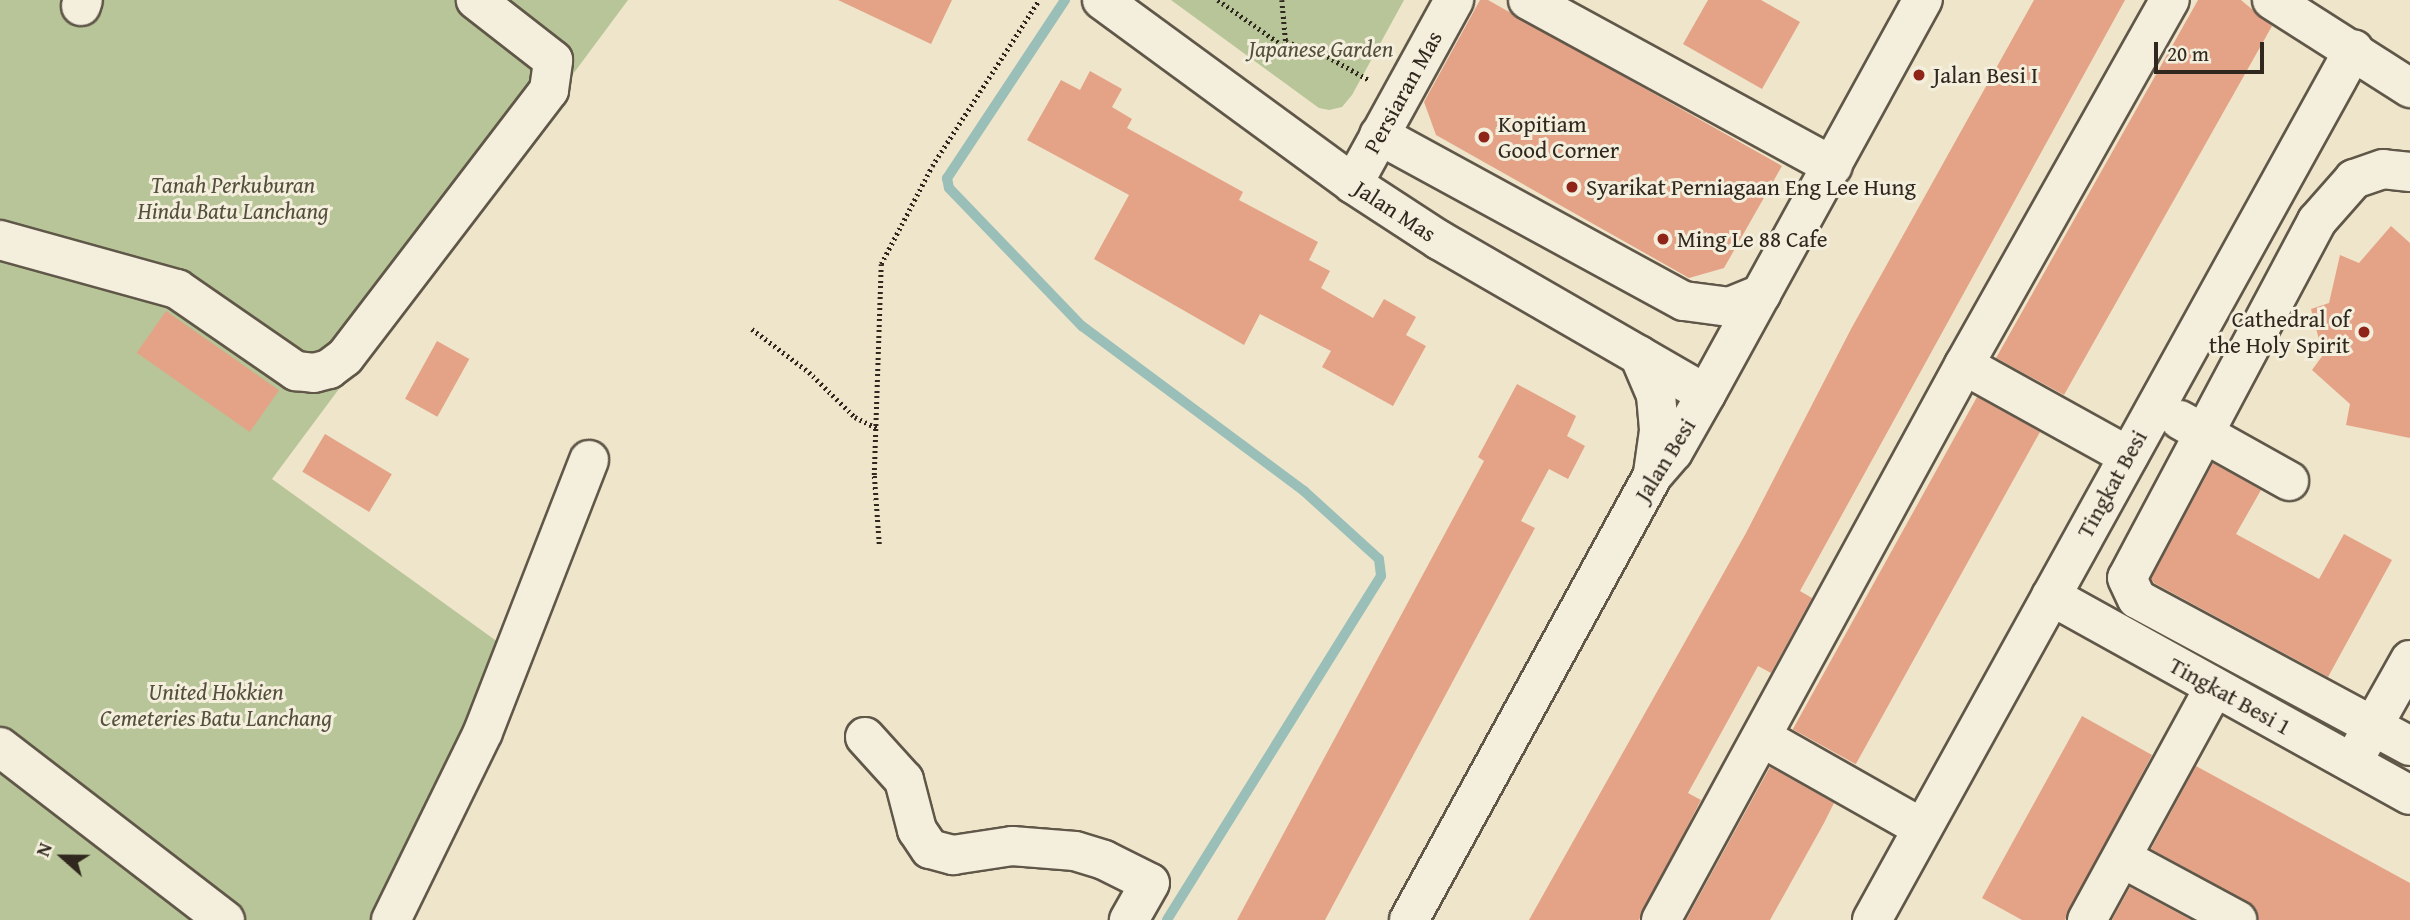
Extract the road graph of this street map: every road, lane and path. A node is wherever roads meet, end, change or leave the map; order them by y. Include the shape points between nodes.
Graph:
1 (476, 0) edge
2 (1038, 0) edge
3 (1102, 0) edge
4 (1218, 0) edge
5 (1282, 0) edge
6 (1454, 0) edge
7 (1528, 0) edge
8 (1923, 0) edge
9 (2170, 0) edge
10 (2272, 0) edge
11 (1286, 45) junction
12 (2354, 49) junction
13 (1292, 52) dead end
14 (2410, 88) edge
15 (1400, 98) junction
16 (1379, 135) junction
17 (1833, 166) junction
18 (2410, 172) edge
19 (1353, 184) junction
20 (0, 240) edge
21 (1762, 295) junction
22 (752, 329) dead end
23 (1639, 355) junction
24 (1964, 365) junction
25 (1706, 394) junction
26 (2192, 427) junction
27 (877, 428) junction
28 (2128, 456) junction
29 (589, 460) dead end
30 (1653, 475) junction
31 (2289, 481) dead end
32 (879, 544) dead end
33 (2051, 596) junction
34 (2410, 660) edge
35 (2214, 688) junction
36 (2374, 726) junction
37 (865, 737) dead end
38 (1763, 738) junction
39 (2410, 746) edge
40 (0, 747) edge
41 (2352, 762) junction
42 (2410, 795) edge
43 (1922, 828) junction
44 (2122, 858) junction
45 (1875, 919) edge
46 (225, 920) edge
47 (391, 920) edge
48 (1129, 920) edge
49 (1409, 920) edge
50 (1661, 920) edge
51 (2087, 920) edge
52 (2237, 920) edge

1 - 20 street via 553,60 549,90 345,358 329,369 296,371 177,289
2 - 27 path via 932,166 881,264
3 - 19 street, Jalan Mas
4 - 11 path
5 - 11 path
6 - 15 street, Persiaran Mas
7 - 17 street
8 - 17 street, Jalan Besi
9 - 24 street
10 - 12 street
11 - 13 path
11 - 15 path via 1318,51
12 - 14 street
12 - 28 street, Tingkat Besi
15 - 16 street, Persiaran Mas
16 - 19 street, Persiaran Mas
16 - 21 street via 1684,300 1729,307
17 - 21 street, Jalan Besi
18 - 26 street via 2383,169 2354,179 2330,202
19 - 23 street, Jalan Mas via 1439,240
21 - 25 street, Jalan Besi
22 - 27 path via 809,372 855,417
23 - 25 street, Jalan Mas
23 - 30 street via 1656,396 1659,431
24 - 28 street
24 - 38 street
25 - 30 street, Jalan Besi via 1673,452
26 - 31 street
26 - 36 street via 2133,565 2128,589 2137,599
27 - 32 path
28 - 33 street, Tingkat Besi
29 - 47 street via 488,720
30 - 49 street, Jalan Besi
33 - 35 street, Tingkat Besi 1
33 - 43 street, Tingkat Besi
34 - 36 street
35 - 41 street, Tingkat Besi 1
35 - 44 street
36 - 39 street
36 - 41 street
37 - 48 street via 904,780 917,830 930,849 953,855 1012,846 1075,851 1104,860 1150,883
38 - 43 street
38 - 50 street
40 - 46 street
41 - 42 street, Tingkat Besi 1
43 - 45 street, Tingkat Besi
44 - 51 street
44 - 52 street

